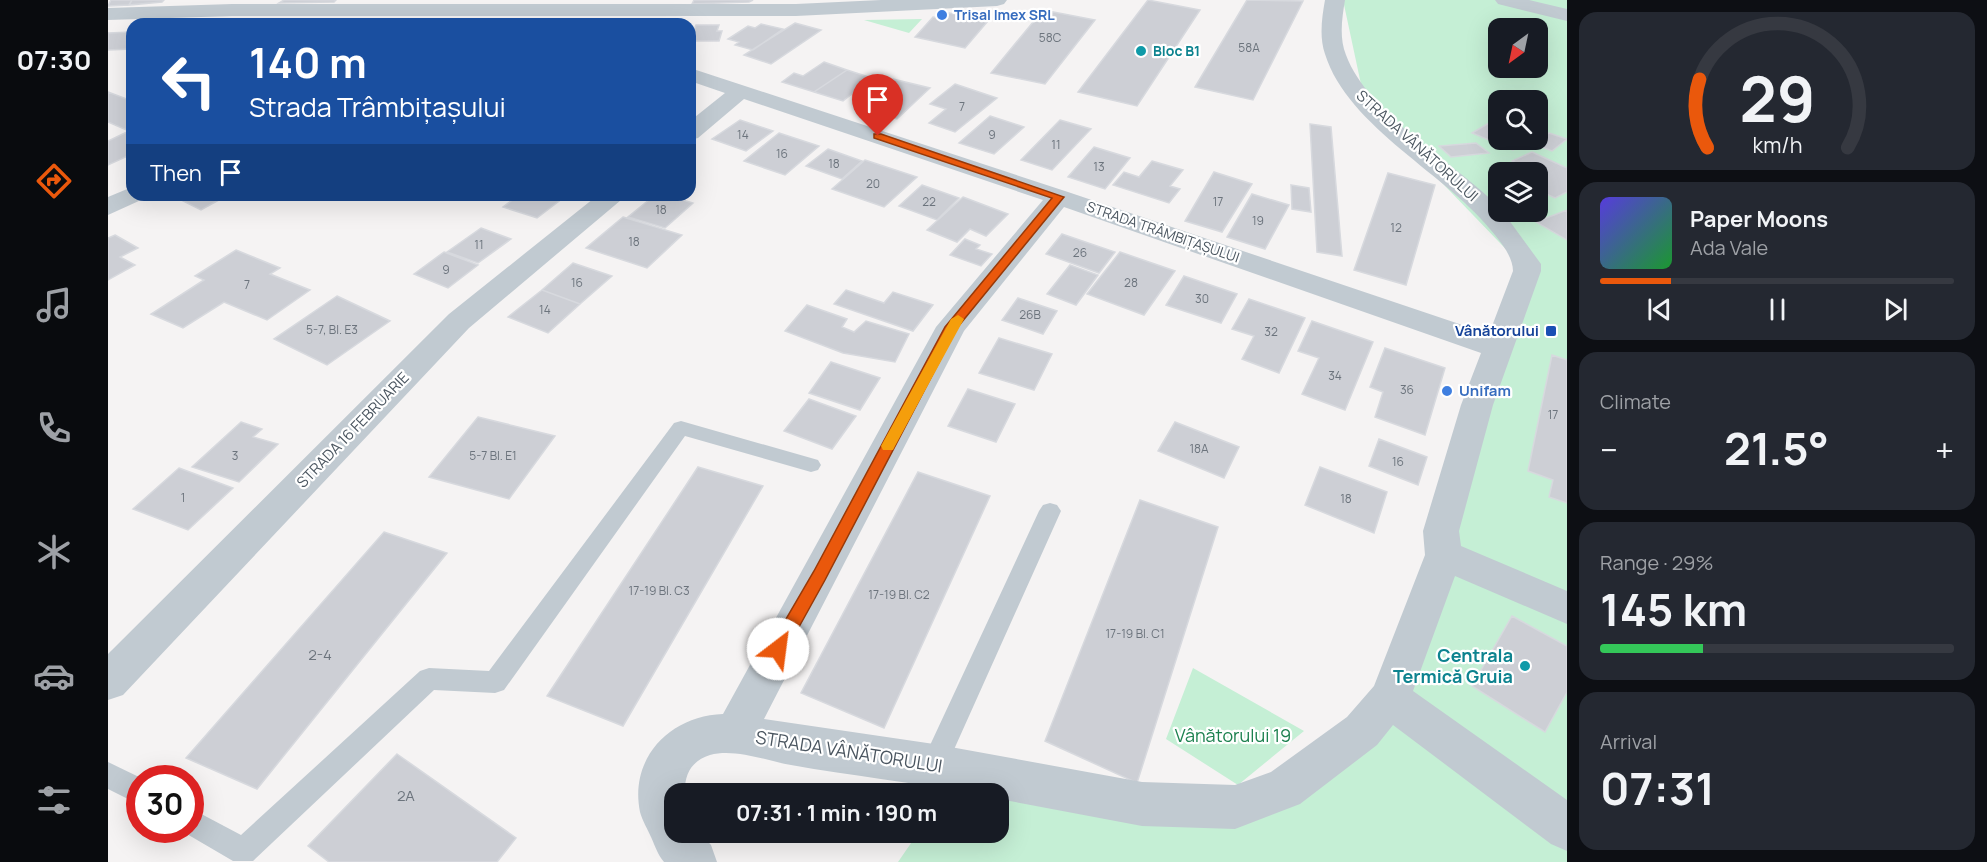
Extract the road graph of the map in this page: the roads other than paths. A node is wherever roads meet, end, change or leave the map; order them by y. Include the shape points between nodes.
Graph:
1 (997, 0) edge
2 (1335, 0) edge
3 (1505, 0) edge
4 (387, 5) edge
5 (776, 5) edge
6 (440, 9) junction
7 (108, 14) edge
8 (1567, 15) edge
9 (415, 16) edge
10 (457, 18) edge
11 (696, 76) edge
12 (741, 91) junction
13 (696, 128) edge
14 (1059, 197) junction
15 (126, 198) edge
16 (607, 201) edge
17 (108, 207) edge
18 (1499, 348) junction
19 (811, 465) dead end
20 (1050, 511) dead end
21 (1444, 555) junction
22 (1567, 608) edge
23 (108, 681) edge
24 (1390, 698) junction
25 (735, 734) junction
26 (934, 765) junction
27 (108, 775) edge
28 (126, 785) edge
29 (1567, 828) edge
30 (204, 830) edge
31 (249, 857) edge
32 (694, 862) edge

1 - 5 street via 918,6
2 - 18 street, STRADA VÂNĂTORULUI via 1331,33 1335,56 1346,80 1365,103 1481,204 1504,228 1527,264
3 - 8 street
4 - 7 street
4 - 9 street
5 - 6 street
6 - 9 street
6 - 10 street
11 - 12 street, STRADA TRÂMBIȚAȘULUI
12 - 13 street
12 - 14 street, STRADA TRÂMBIȚAȘULUI
14 - 18 street, STRADA TRÂMBIȚAȘULUI
14 - 25 street via 951,327
15 - 17 street
16 - 23 street, STRADA 16 FEBRUARIE via 459,321
18 - 21 street, STRADA VÂNĂTORULUI via 1477,405 1441,531
19 - 31 lane via 681,428 495,682 429,679
20 - 26 lane
21 - 22 street
21 - 24 street, STRADA VÂNĂTORULUI
24 - 26 street, STRADA VÂNĂTORULUI via 1362,731 1284,789 1234,807 1142,804
24 - 29 street
25 - 26 street, STRADA VÂNĂTORULUI
25 - 32 street, STRADA VÂNĂTORULUI via 706,735 679,749 662,775 663,812 677,842
27 - 28 lane
30 - 31 lane

